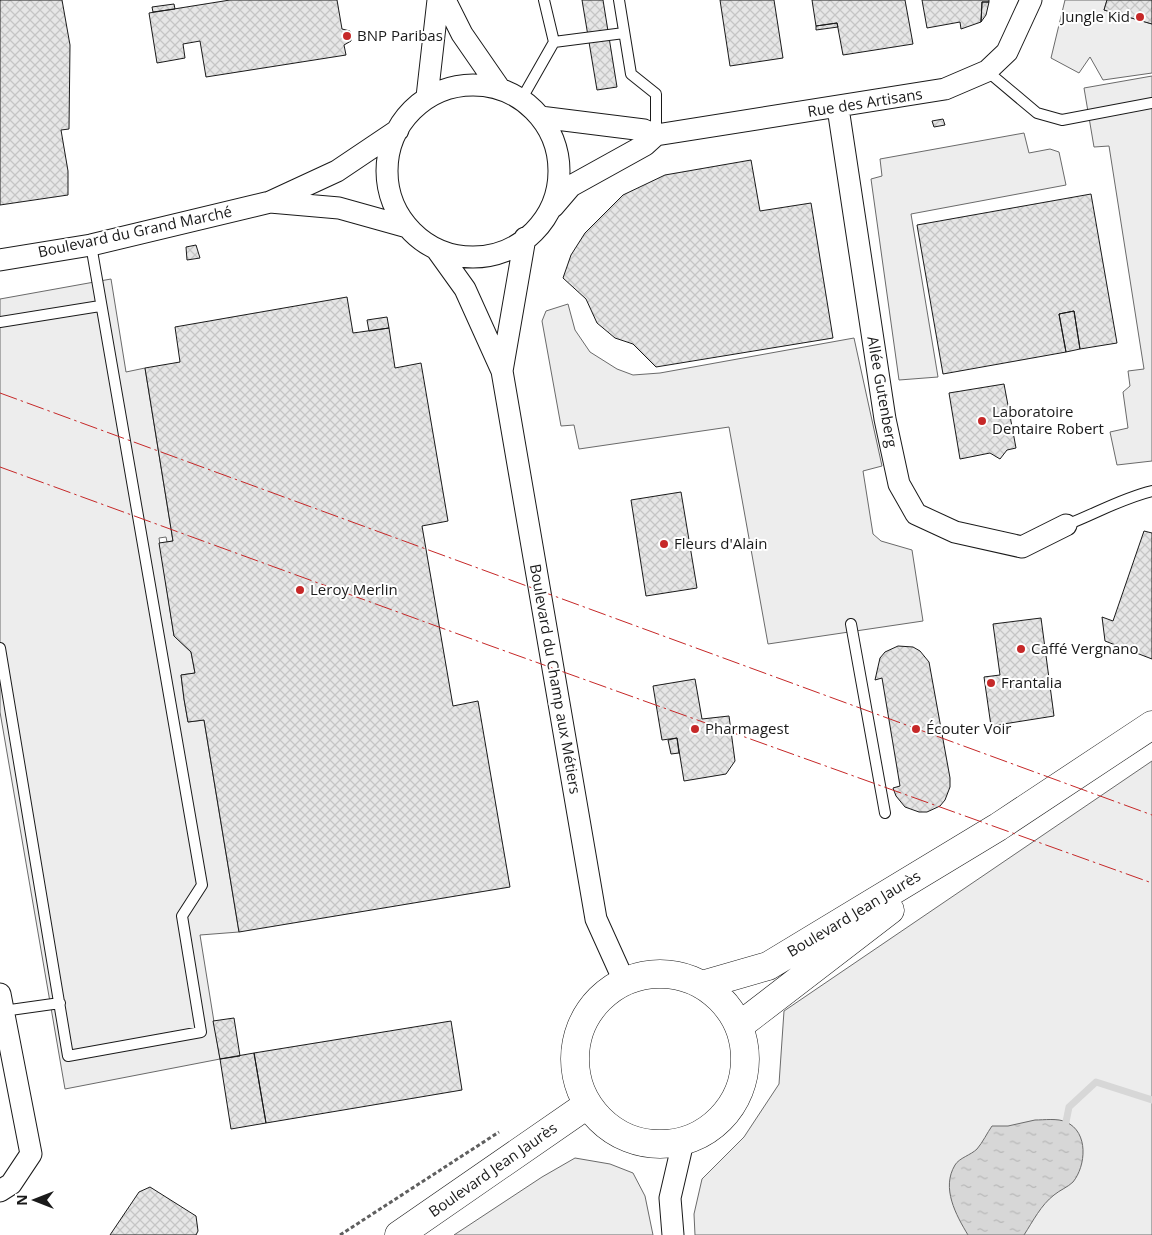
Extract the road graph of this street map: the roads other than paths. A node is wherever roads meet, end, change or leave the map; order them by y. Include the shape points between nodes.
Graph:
1 (438, 0) edge
2 (445, 0) edge
3 (544, 0) edge
4 (619, 0) edge
5 (1031, 0) edge
6 (624, 33) junction
7 (554, 42) junction
8 (987, 71) junction
9 (500, 89) junction
10 (427, 98) junction
11 (521, 100) junction
12 (1152, 103) edge
13 (838, 108) junction
14 (540, 117) junction
15 (398, 130) junction
16 (656, 135) junction
17 (270, 202) junction
18 (548, 214) junction
19 (407, 226) junction
20 (525, 238) junction
21 (91, 245) junction
22 (437, 250) junction
23 (0, 260) edge
24 (100, 306) junction
25 (0, 322) edge
26 (502, 371) junction
27 (1152, 492) edge
28 (1066, 525) joint
29 (851, 624) dead end
30 (0, 648) edge
31 (1152, 725) edge
32 (885, 813) dead end
33 (998, 827) junction
34 (624, 981) junction
35 (702, 985) junction
36 (2, 1002) edge
37 (60, 1003) junction
38 (739, 1026) junction
39 (587, 1105) junction
40 (683, 1142) junction
41 (0, 1191) edge
42 (399, 1235) edge
43 (673, 1235) edge

1 - 10 street
2 - 9 street via 462,34
3 - 7 lane
4 - 6 lane
5 - 8 street, Rue des Artisans via 1007,52
6 - 7 lane
6 - 16 lane via 631,74 656,94
7 - 11 lane
8 - 12 lane via 1037,113 1062,120
8 - 13 street, Rue des Artisans via 944,89
9 - 10 street via 477,84 453,87
9 - 11 street
10 - 15 street via 406,116
11 - 14 street
13 - 16 street, Rue des Artisans
13 - 28 street, Allée Gutenberg via 885,418 899,484 916,514 955,532 1022,547
14 - 16 street, Rue des Artisans via 644,130
14 - 18 street via 552,139 558,163 557,189
15 - 17 street, Boulevard du Grand Marché via 343,168
15 - 19 street via 392,140 386,168 390,196
16 - 18 street, Rue des Artisans via 645,145 571,186
17 - 19 street, Boulevard du Grand Marché via 339,208
17 - 21 street, Boulevard du Grand Marché
18 - 20 street
19 - 22 street via 416,237
20 - 22 street via 510,249 485,256 461,257
20 - 26 street, Boulevard du Champ aux Métiers
21 - 23 street, Boulevard du Grand Marché
21 - 24 lane
22 - 26 street, Boulevard du Champ aux Métiers via 466,289
24 - 25 lane
24 - 37 lane via 202,885 182,916 201,1032 68,1056
26 - 34 street, Boulevard du Champ aux Métiers via 596,919
27 - 28 lane via 1126,497
29 - 32 lane
30 - 37 lane
31 - 33 street, Boulevard Jean Jaurès
33 - 35 street, Boulevard Jean Jaurès via 768,966
33 - 38 street, Boulevard Jean Jaurès
34 - 35 street via 650,974 678,975
34 - 39 street via 600,998 583,1021 575,1049 576,1078
35 - 38 street via 724,1003
36 - 37 lane
36 - 41 street via 30,1154 11,1184
38 - 40 street via 745,1054 738,1092 729,1109 709,1129
39 - 40 street via 605,1125 629,1139 656,1145
39 - 42 street, Boulevard Jean Jaurès
40 - 43 street via 670,1198

